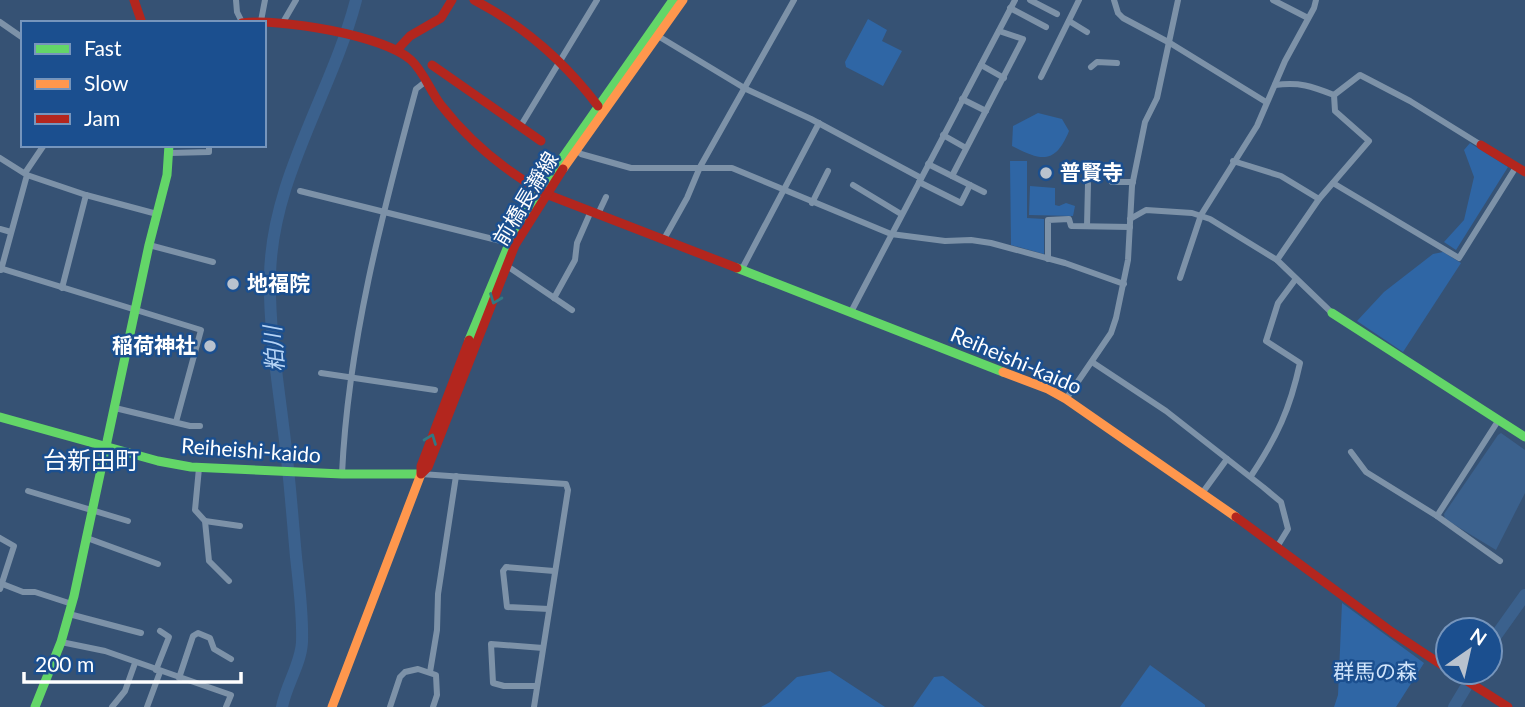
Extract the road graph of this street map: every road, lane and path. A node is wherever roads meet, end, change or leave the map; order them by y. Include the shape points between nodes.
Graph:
1 (134, 0) edge
2 (236, 0) edge
3 (265, 0) edge
4 (296, 0) edge
5 (452, 0) edge
6 (474, 0) edge
7 (597, 0) edge
8 (673, 0) edge
9 (683, 0) edge
10 (1015, 0) edge
11 (1030, 0) edge
12 (1078, 0) edge
13 (1114, 0) edge
14 (1178, 0) edge
15 (1273, 0) edge
16 (1316, 0) edge
17 (791, 1) edge
18 (1010, 8) junction
19 (1057, 14) dead end
20 (1308, 18) junction
21 (141, 21) edge
22 (242, 21) edge
23 (261, 21) edge
24 (1069, 21) junction
25 (0, 22) edge
26 (266, 22) edge
27 (282, 24) junction
28 (1046, 27) dead end
29 (999, 31) junction
30 (1087, 32) dead end
31 (658, 36) junction
32 (21, 37) edge
33 (1170, 43) junction
34 (397, 50) junction
35 (559, 61) junction
36 (1117, 63) dead end
37 (432, 65) dead end
38 (981, 65) junction
39 (1091, 67) dead end
40 (1041, 77) dead end
41 (1004, 78) junction
42 (425, 82) junction
43 (1275, 85) junction
44 (746, 89) junction
45 (1334, 95) junction
46 (962, 99) junction
47 (1266, 102) junction
48 (598, 106) junction
49 (986, 111) junction
50 (819, 124) junction
51 (520, 127) junction
52 (943, 135) junction
53 (541, 141) dead end
54 (1481, 145) joint
55 (43, 147) edge
56 (209, 147) edge
57 (966, 148) junction
58 (169, 149) edge
59 (577, 150) junction
60 (0, 158) edge
61 (1233, 161) junction
62 (928, 164) junction
63 (700, 167) junction
64 (1516, 167) junction
65 (828, 171) dead end
66 (1525, 173) edge
67 (27, 174) junction
68 (952, 176) junction
69 (920, 180) junction
70 (1112, 182) dead end
71 (1133, 182) junction
72 (1333, 183) junction
73 (1088, 184) dead end
74 (971, 185) junction
75 (853, 186) dead end
76 (784, 189) junction
77 (300, 191) dead end
78 (543, 192) junction
79 (984, 192) dead end
80 (86, 195) junction
81 (606, 197) dead end
82 (1319, 199) junction
83 (812, 203) junction
84 (383, 211) junction
85 (594, 212) junction
86 (157, 214) junction
87 (901, 214) junction
88 (1201, 215) junction
89 (1130, 223) junction
90 (1087, 226) junction
91 (0, 229) edge
92 (11, 232) junction
93 (891, 234) junction
94 (664, 239) junction
95 (509, 243) junction
96 (149, 245) junction
97 (1048, 259) junction
98 (1277, 260) junction
99 (213, 262) dead end
100 (507, 266) junction
101 (742, 269) junction
102 (0, 270) edge
103 (1180, 278) dead end
104 (1295, 280) junction
105 (1124, 284) junction
106 (62, 288) junction
107 (554, 298) junction
108 (135, 310) junction
109 (572, 310) dead end
110 (851, 312) junction
111 (1332, 313) joint
112 (1092, 362) junction
113 (321, 373) dead end
114 (352, 378) junction
115 (435, 390) dead end
116 (1066, 398) junction
117 (115, 408) junction
118 (0, 417) edge
119 (1498, 421) junction
120 (176, 422) junction
121 (200, 426) dead end
122 (1525, 437) edge
123 (106, 446) junction
124 (1351, 453) dead end
125 (1227, 459) junction
126 (199, 468) junction
127 (342, 474) junction
128 (421, 474) junction
129 (456, 476) junction
130 (1251, 476) junction
131 (28, 491) dead end
132 (1203, 492) junction
133 (93, 511) junction
134 (1437, 516) junction
135 (128, 521) dead end
136 (205, 522) junction
137 (240, 526) dead end
138 (0, 538) edge
139 (87, 538) junction
140 (1277, 547) junction
141 (1500, 561) dead end
142 (158, 565) dead end
143 (554, 571) junction
144 (229, 581) dead end
145 (1, 585) edge
146 (71, 609) junction
147 (549, 609) junction
148 (160, 631) dead end
149 (141, 633) dead end
150 (61, 642) junction
151 (543, 648) junction
152 (231, 659) dead end
153 (1434, 660) edge
154 (135, 663) junction
155 (158, 671) junction
156 (430, 672) junction
157 (179, 678) junction
158 (537, 685) junction
159 (1475, 686) edge
160 (35, 707) edge
161 (112, 707) edge
162 (147, 707) edge
163 (226, 707) edge
164 (332, 707) edge
165 (390, 707) edge
166 (433, 707) edge
167 (534, 707) edge
168 (1508, 707) edge

1 - 21 main road
2 - 22 street
3 - 23 street
4 - 27 street
5 - 34 main road via 441,19 400,43
6 - 35 main road via 514,22
7 - 35 street
8 - 48 main road, 前橋長瀞線
9 - 31 main road, 前橋長瀞線
10 - 18 street
11 - 19 street
12 - 24 street
13 - 33 street via 1123,18
14 - 33 street
15 - 20 street
16 - 20 street
17 - 44 street
18 - 28 street
18 - 29 street
20 - 43 street
24 - 30 street
24 - 40 street
25 - 32 street
26 - 27 main road
27 - 34 main road via 338,32
29 - 38 street
29 - 41 street via 1023,39
31 - 44 street
31 - 59 main road, 前橋長瀞線
33 - 47 street
33 - 71 street via 1157,98 1144,122
34 - 42 main road, Reiheishi-kaido via 412,60
35 - 48 main road
35 - 51 street
36 - 39 street via 1097,62
37 - 51 main road
38 - 41 street
38 - 46 street
41 - 49 street
42 - 78 main road, Reiheishi-kaido via 456,125 480,148
42 - 84 street via 416,89
43 - 45 street via 1305,84
43 - 47 street
44 - 50 street
44 - 63 street
45 - 54 street via 1360,75
45 - 72 street via 1335,111 1368,141
46 - 49 street
46 - 52 street
47 - 61 street via 1257,126
48 - 78 main road, 前橋長瀞線
49 - 57 street
50 - 69 street
50 - 76 street
51 - 53 main road
52 - 57 street
52 - 62 street
54 - 64 main road
55 - 67 street
56 - 58 street via 209,152
57 - 68 street
58 - 86 main road
59 - 63 street via 631,168
59 - 78 main road, 前橋長瀞線
60 - 67 street
61 - 82 street via 1281,176
61 - 88 street
62 - 68 street
62 - 69 street
63 - 76 street via 732,168
63 - 94 street
64 - 66 main road
64 - 72 street via 1459,258
65 - 83 street
67 - 80 street
67 - 92 street
68 - 74 street
69 - 74 street via 961,203
69 - 87 street
70 - 71 street
71 - 89 street
72 - 82 street
73 - 90 street
74 - 79 street
75 - 87 street
76 - 83 street
76 - 101 street
77 - 84 street
78 - 85 main road, Reiheishi-kaido
78 - 95 main road, 前橋長瀞線
78 - 100 main road, 前橋長瀞線
80 - 86 street
80 - 106 street
81 - 85 street
82 - 98 street
83 - 93 street
84 - 95 street
84 - 114 street
85 - 94 main road, Reiheishi-kaido
85 - 107 street
86 - 96 main road
87 - 93 street
88 - 89 street via 1146,210
88 - 98 street
88 - 103 street
89 - 90 street
89 - 105 street
90 - 97 street via 1071,226 1069,219 1048,220
91 - 92 street
92 - 102 street
93 - 97 street via 991,243
93 - 110 street
94 - 101 main road, Reiheishi-kaido
128 -> 95 main road, 前橋長瀞線
96 - 99 street
96 - 108 main road
97 - 105 street
98 - 104 street
100 - 107 street
100 -> 128 main road, 前橋長瀞線 via 428,467
101 - 110 main road, Reiheishi-kaido
102 - 106 street
104 - 111 street
104 - 130 street via 1278,303 1266,341 1300,363 1292,400
105 - 112 street via 1111,333
106 - 108 street
107 - 109 street
108 - 117 main road
108 - 120 street via 201,330
110 - 116 main road, Reiheishi-kaido
111 - 119 main road
112 - 116 street
112 - 125 street
113 - 114 street
114 - 115 street
114 - 127 street
116 - 132 main road, Reiheishi-kaido
117 - 120 street
117 - 123 main road
118 - 123 main road, Reiheishi-kaido
119 - 122 main road
119 - 134 street
120 - 121 street
123 - 126 main road, Reiheishi-kaido
123 - 133 main road
124 - 134 street via 1366,472
125 - 130 street
125 - 132 street
126 - 127 main road, Reiheishi-kaido
126 - 136 street via 195,510
127 - 128 main road, Reiheishi-kaido
128 - 129 street
128 - 164 main road, 前橋長瀞線
129 - 143 street via 566,484
129 - 156 street
130 - 140 street via 1281,502 1286,515 1288,529
131 - 133 street
132 - 140 main road, Reiheishi-kaido
133 - 135 street
133 - 139 main road
134 - 141 street
136 - 137 street
136 - 144 street via 209,561
138 - 145 street via 14,546
139 - 142 street
139 - 146 main road
140 - 153 main road, Reiheishi-kaido
143 - 147 street
143 - 147 street via 506,567 503,572 507,607
145 - 146 street via 35,592
146 - 149 street
146 - 150 main road
147 - 151 street
148 - 155 street via 169,637
150 - 154 street
150 - 160 main road
151 - 158 street
151 - 158 street via 491,644 493,683
152 - 157 street via 198,633
154 - 155 street
154 - 161 street via 125,691
155 - 157 street
155 - 162 street
156 - 165 street via 405,671
156 - 166 street via 437,682
157 - 163 street via 231,695
158 - 167 street
159 - 168 main road

